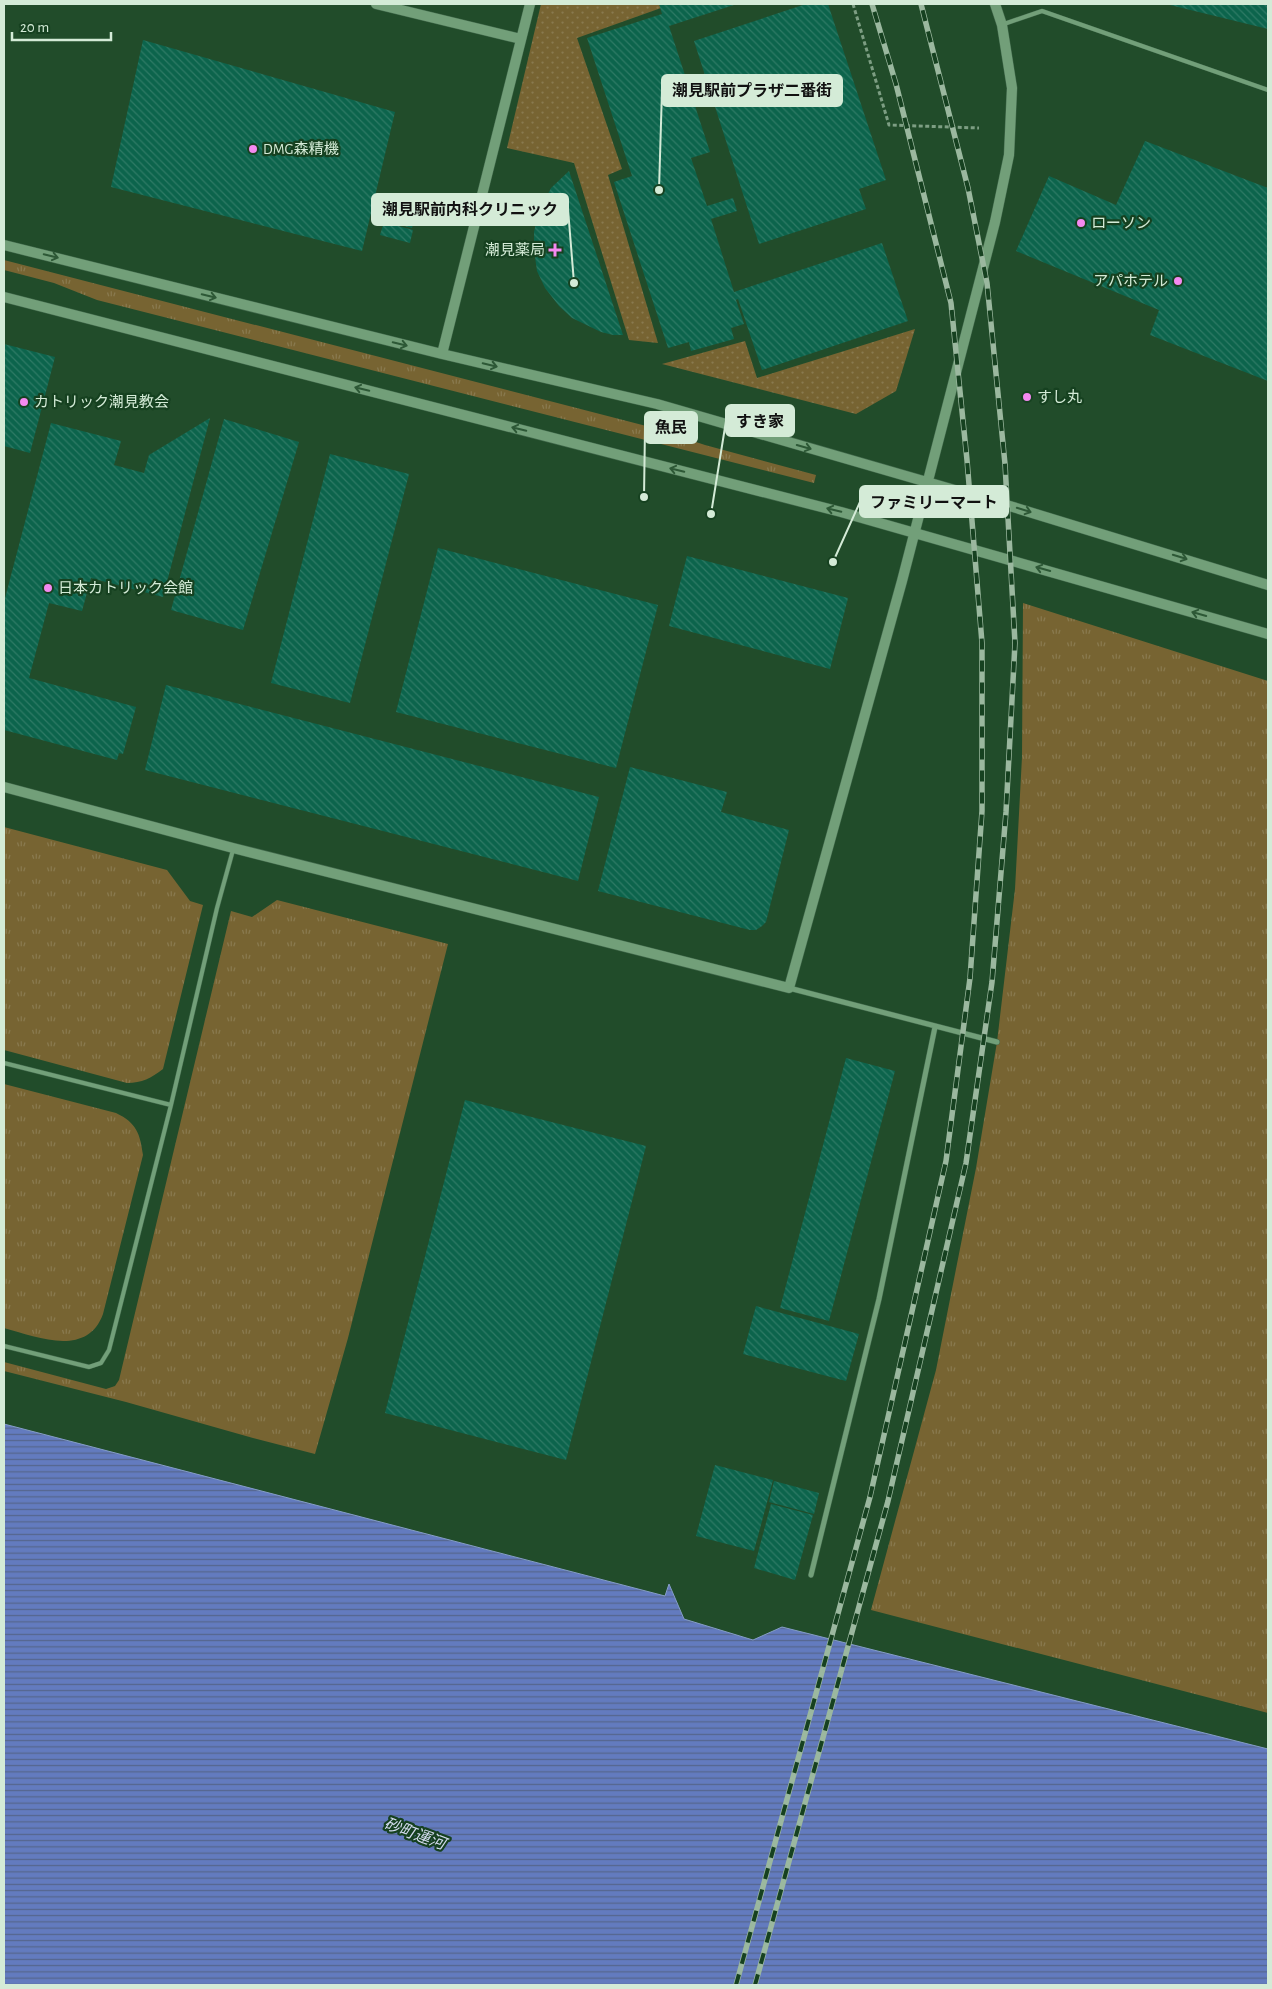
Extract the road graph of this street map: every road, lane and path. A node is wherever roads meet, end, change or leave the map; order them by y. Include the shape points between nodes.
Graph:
1 (376, 4) edge
2 (530, 4) edge
3 (853, 4) edge
4 (995, 4) edge
5 (1002, 25) junction
6 (521, 39) junction
7 (1268, 90) edge
8 (979, 128) dead end
9 (4, 245) edge
10 (4, 297) edge
11 (442, 354) junction
12 (927, 482) junction
13 (915, 532) junction
14 (1268, 585) edge
15 (1268, 634) edge
16 (4, 787) edge
17 (233, 848) junction
18 (789, 988) junction
19 (934, 1027) junction
20 (997, 1042) dead end
21 (4, 1063) edge
22 (171, 1105) junction
23 (4, 1346) edge
24 (811, 1575) dead end

1 - 6 street
2 - 6 street
3 - 8 path via 889,125
4 - 5 street
5 - 7 lane via 1042,12
5 - 12 street via 1012,88 1009,156 995,222
6 - 11 street
9 -> 11 street
13 -> 10 street
11 -> 12 street via 657,404
12 - 13 street
12 -> 14 street
15 -> 13 street
13 - 18 street
16 - 17 street
17 - 18 street
17 - 22 lane
18 - 19 street
19 - 20 street
19 - 24 street via 879,1299
21 - 22 lane
22 - 23 lane via 109,1350 101,1363 89,1368

